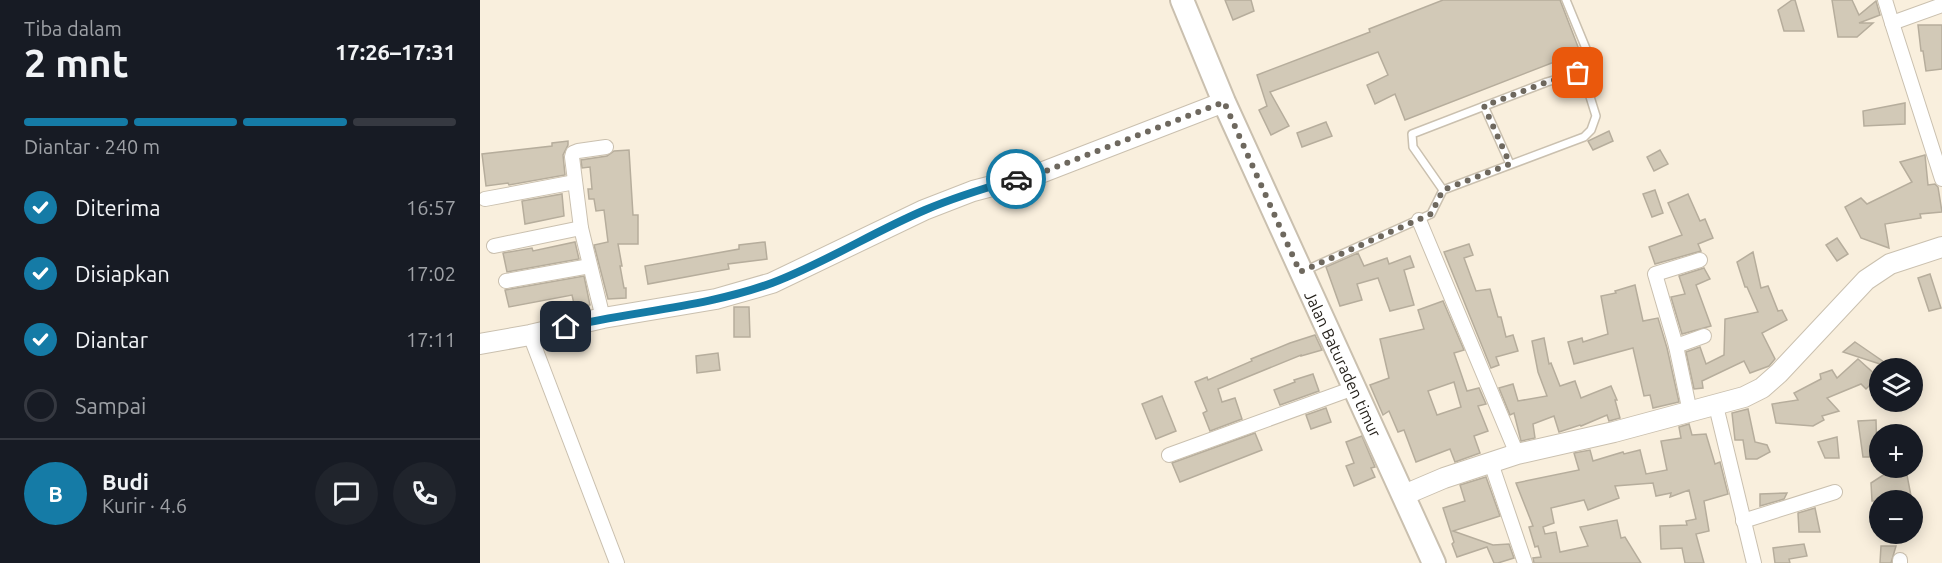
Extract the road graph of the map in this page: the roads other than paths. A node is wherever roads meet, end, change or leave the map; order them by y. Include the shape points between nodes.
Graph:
1 (1182, 0) edge
2 (1566, 0) edge
3 (1885, 0) edge
4 (1942, 4) edge
5 (1892, 22) junction
6 (1594, 68) junction
7 (1224, 102) junction
8 (1484, 106) junction
9 (606, 147) dead end
10 (1939, 161) edge
11 (1510, 164) junction
12 (1942, 179) edge
13 (575, 182) junction
14 (1443, 190) junction
15 (485, 200) dead end
16 (1419, 220) junction
17 (581, 228) junction
18 (494, 246) dead end
19 (1942, 247) edge
20 (1700, 260) dead end
21 (590, 266) junction
22 (1300, 272) junction
23 (506, 281) dead end
24 (603, 318) junction
25 (530, 335) junction
26 (1704, 336) dead end
27 (480, 344) edge
28 (1676, 346) junction
29 (1354, 388) junction
30 (1716, 406) junction
31 (1690, 412) junction
32 (1516, 454) junction
33 (1169, 455) dead end
34 (1491, 463) junction
35 (1835, 492) dead end
36 (1404, 495) junction
37 (1743, 522) junction
38 (617, 563) edge
39 (1434, 563) edge
40 (1525, 563) edge
41 (1755, 563) edge

1 - 7 main road, Jalan Baturaden timur
2 - 6 lane
3 - 5 street
4 - 5 street
5 - 10 street
6 - 8 lane
6 - 11 lane via 1587,87 1596,116 1591,130 1584,137
7 - 22 main road, Jalan Baturaden timur
7 - 24 street via 1038,174 973,190 772,283 716,299
8 - 11 lane
8 - 14 lane via 1412,134 1413,147
9 - 13 street via 573,153
10 - 12 street
11 - 14 lane
13 - 15 street
13 - 17 street
14 - 16 lane via 1431,214
16 - 22 lane
16 - 32 street
17 - 18 street
17 - 21 street
19 - 30 street via 1890,264 1866,280 1762,388
20 - 28 street via 1655,274
21 - 23 street
21 - 24 street
22 - 29 main road, Jalan Baturaden timur
24 - 25 street
25 - 27 street
25 - 38 street
26 - 28 street
28 - 31 street
29 - 33 street
29 - 36 main road, Jalan Baturaden timur
30 - 31 street
30 - 37 street
31 - 32 street
32 - 34 street
34 - 36 street
34 - 40 street
35 - 37 street
36 - 39 main road, Jalan Baturaden timur
37 - 41 street

